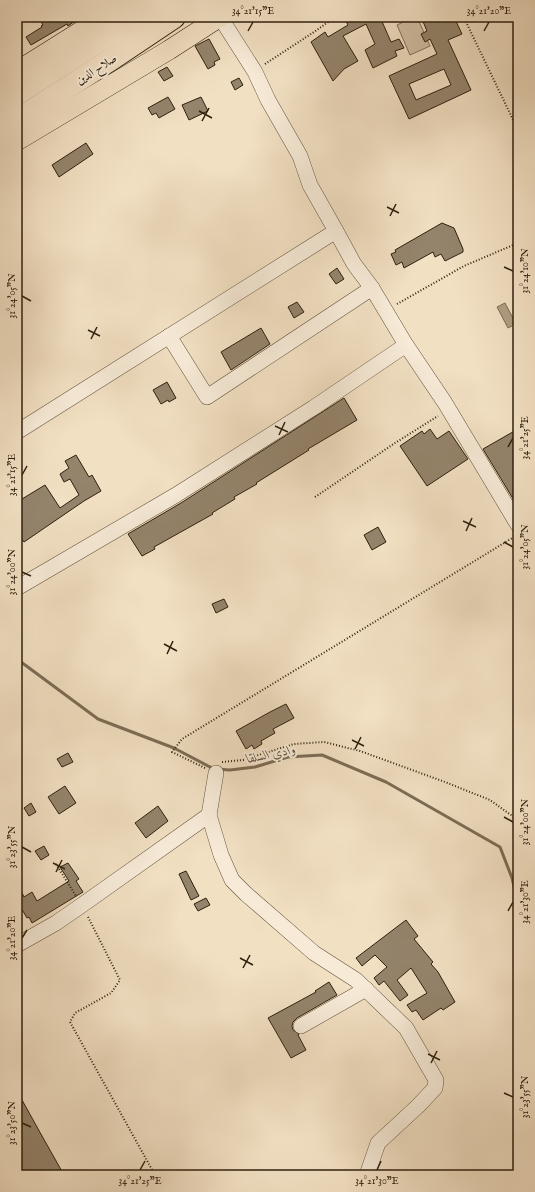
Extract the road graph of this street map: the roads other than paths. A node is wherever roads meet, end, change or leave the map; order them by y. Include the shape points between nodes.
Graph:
1 (103, 17) edge
2 (137, 17) edge
3 (174, 17) edge
4 (220, 17) edge
5 (17, 71) edge
6 (17, 94) edge
7 (17, 120) edge
8 (17, 141) edge
9 (336, 231) junction
10 (372, 288) junction
11 (169, 336) junction
12 (406, 345) junction
13 (17, 432) edge
14 (518, 525) edge
15 (17, 588) edge
16 (216, 773) road end
17 (209, 816) junction
18 (17, 945) edge
19 (366, 989) junction
20 (301, 1026) dead end
21 (368, 1175) edge

1 - 5 main road
2 - 6 highway, صلاح الدين
3 - 7 highway, صلاح الدين
4 - 8 main road
4 - 9 street via 254,71 300,156 310,185
9 - 10 street via 354,264
9 - 11 street
10 - 11 street via 207,397
10 - 12 street
11 - 13 street
12 - 14 street via 449,409
12 - 15 street via 176,495
16 - 17 street
17 - 18 street via 56,923
17 - 19 street via 232,880 314,953
19 - 20 street
19 - 21 street via 406,1028 436,1080 435,1088 378,1143

